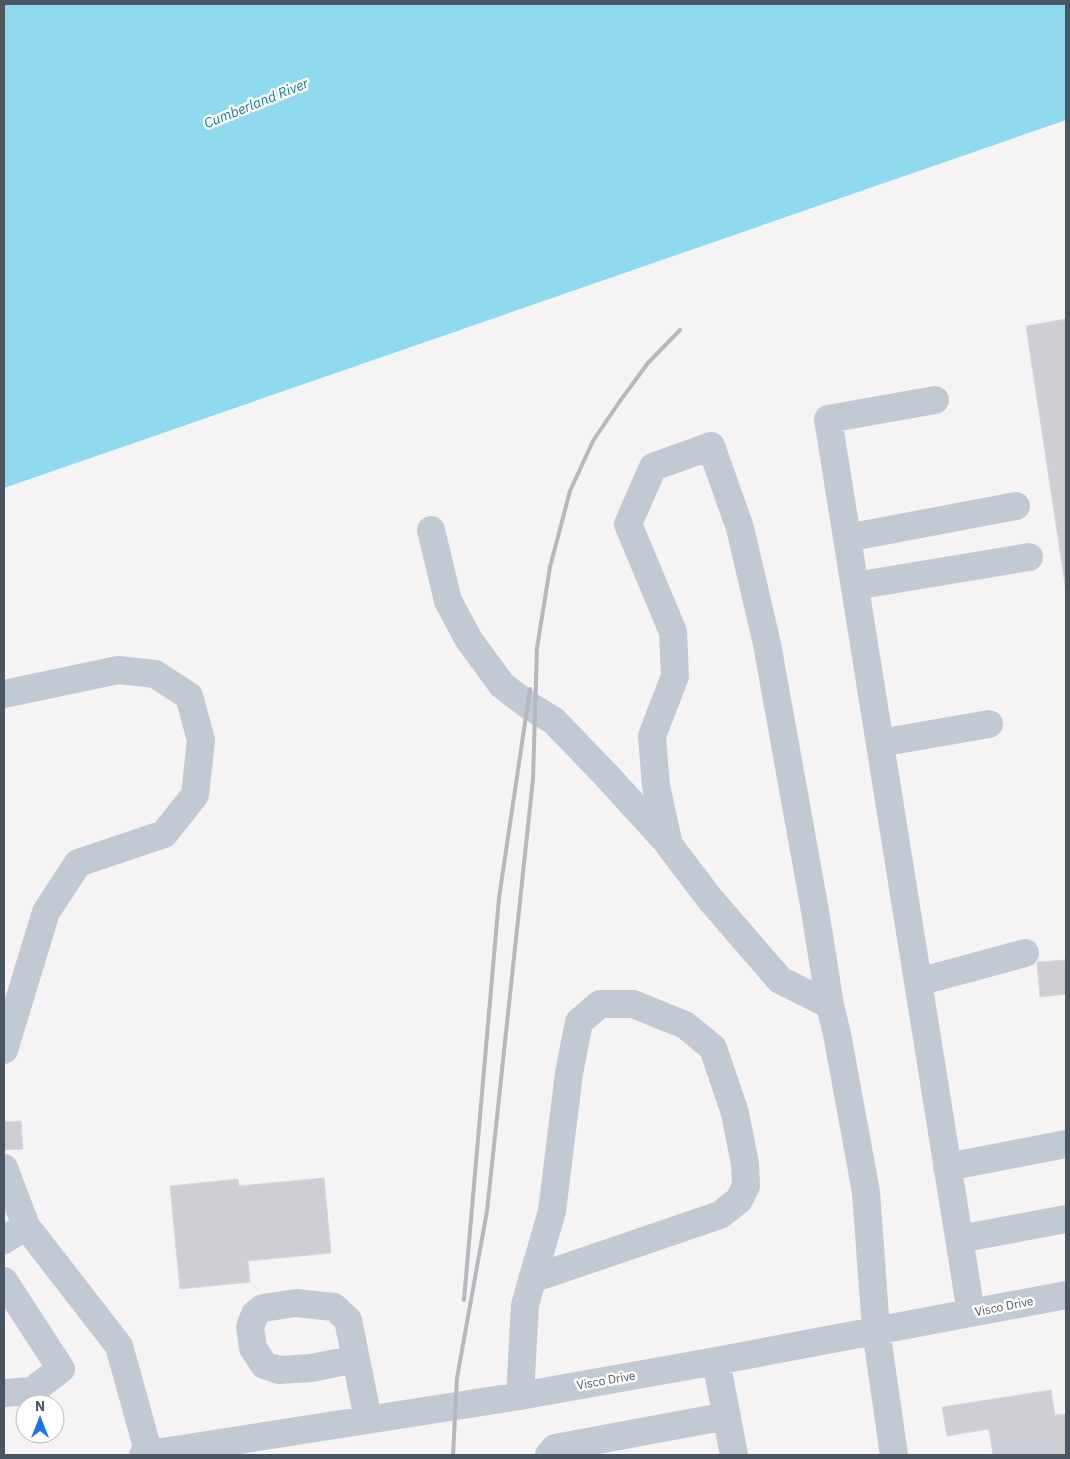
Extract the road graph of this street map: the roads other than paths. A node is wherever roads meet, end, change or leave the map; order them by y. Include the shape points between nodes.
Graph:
1 (935, 400) dead end
2 (1016, 506) dead end
3 (431, 530) dead end
4 (847, 538) junction
5 (1029, 557) dead end
6 (855, 586) junction
7 (4, 694) edge
8 (989, 724) dead end
9 (880, 743) junction
10 (669, 845) junction
11 (1025, 953) dead end
12 (918, 982) junction
13 (830, 1005) junction
14 (4, 1050) edge
15 (1066, 1144) edge
16 (947, 1167) junction
17 (4, 1168) edge
18 (1066, 1219) edge
19 (15, 1233) edge
20 (959, 1239) junction
21 (532, 1278) junction
22 (4, 1282) edge
23 (1066, 1294) edge
24 (970, 1313) junction
25 (15, 1318) edge
26 (876, 1330) junction
27 (356, 1359) dead end
28 (716, 1361) junction
29 (4, 1393) edge
30 (520, 1396) junction
31 (727, 1416) junction
32 (368, 1419) junction
33 (159, 1454) edge
34 (549, 1455) edge
35 (734, 1455) edge
36 (894, 1455) edge

1 - 4 street via 828,419
2 - 4 street
3 - 10 street via 448,601 468,640 502,685 554,721
4 - 6 street
5 - 6 street
6 - 9 street
7 - 14 street via 118,670 155,674 189,696 202,740 195,795 164,834 78,863 46,912
8 - 9 street
9 - 12 street
10 - 13 street via 710,899 780,980
10 - 13 street via 656,786 652,736 675,676 673,632 628,524 653,467 711,446 740,528 767,644
11 - 12 street
12 - 16 street
13 - 26 street via 866,1192
15 - 16 street
16 - 20 street
17 - 19 street
18 - 20 street
19 - 33 street via 119,1346
20 - 24 street
21 - 21 street via 552,1211 569,1073 579,1022 600,1004 633,1004 685,1025 713,1048 735,1113 745,1164 746,1186 739,1200 720,1215
21 - 30 street via 525,1306
22 - 25 street
23 - 24 street, Visco Drive
24 - 26 street, Visco Drive
25 - 29 street via 61,1369 32,1391
26 - 28 street, Visco Drive
26 - 36 street
27 - 32 street
28 - 30 street, Visco Drive
28 - 31 street
30 - 32 street, Visco Drive
31 - 34 street via 555,1448
31 - 35 street
32 - 33 street, Visco Drive

